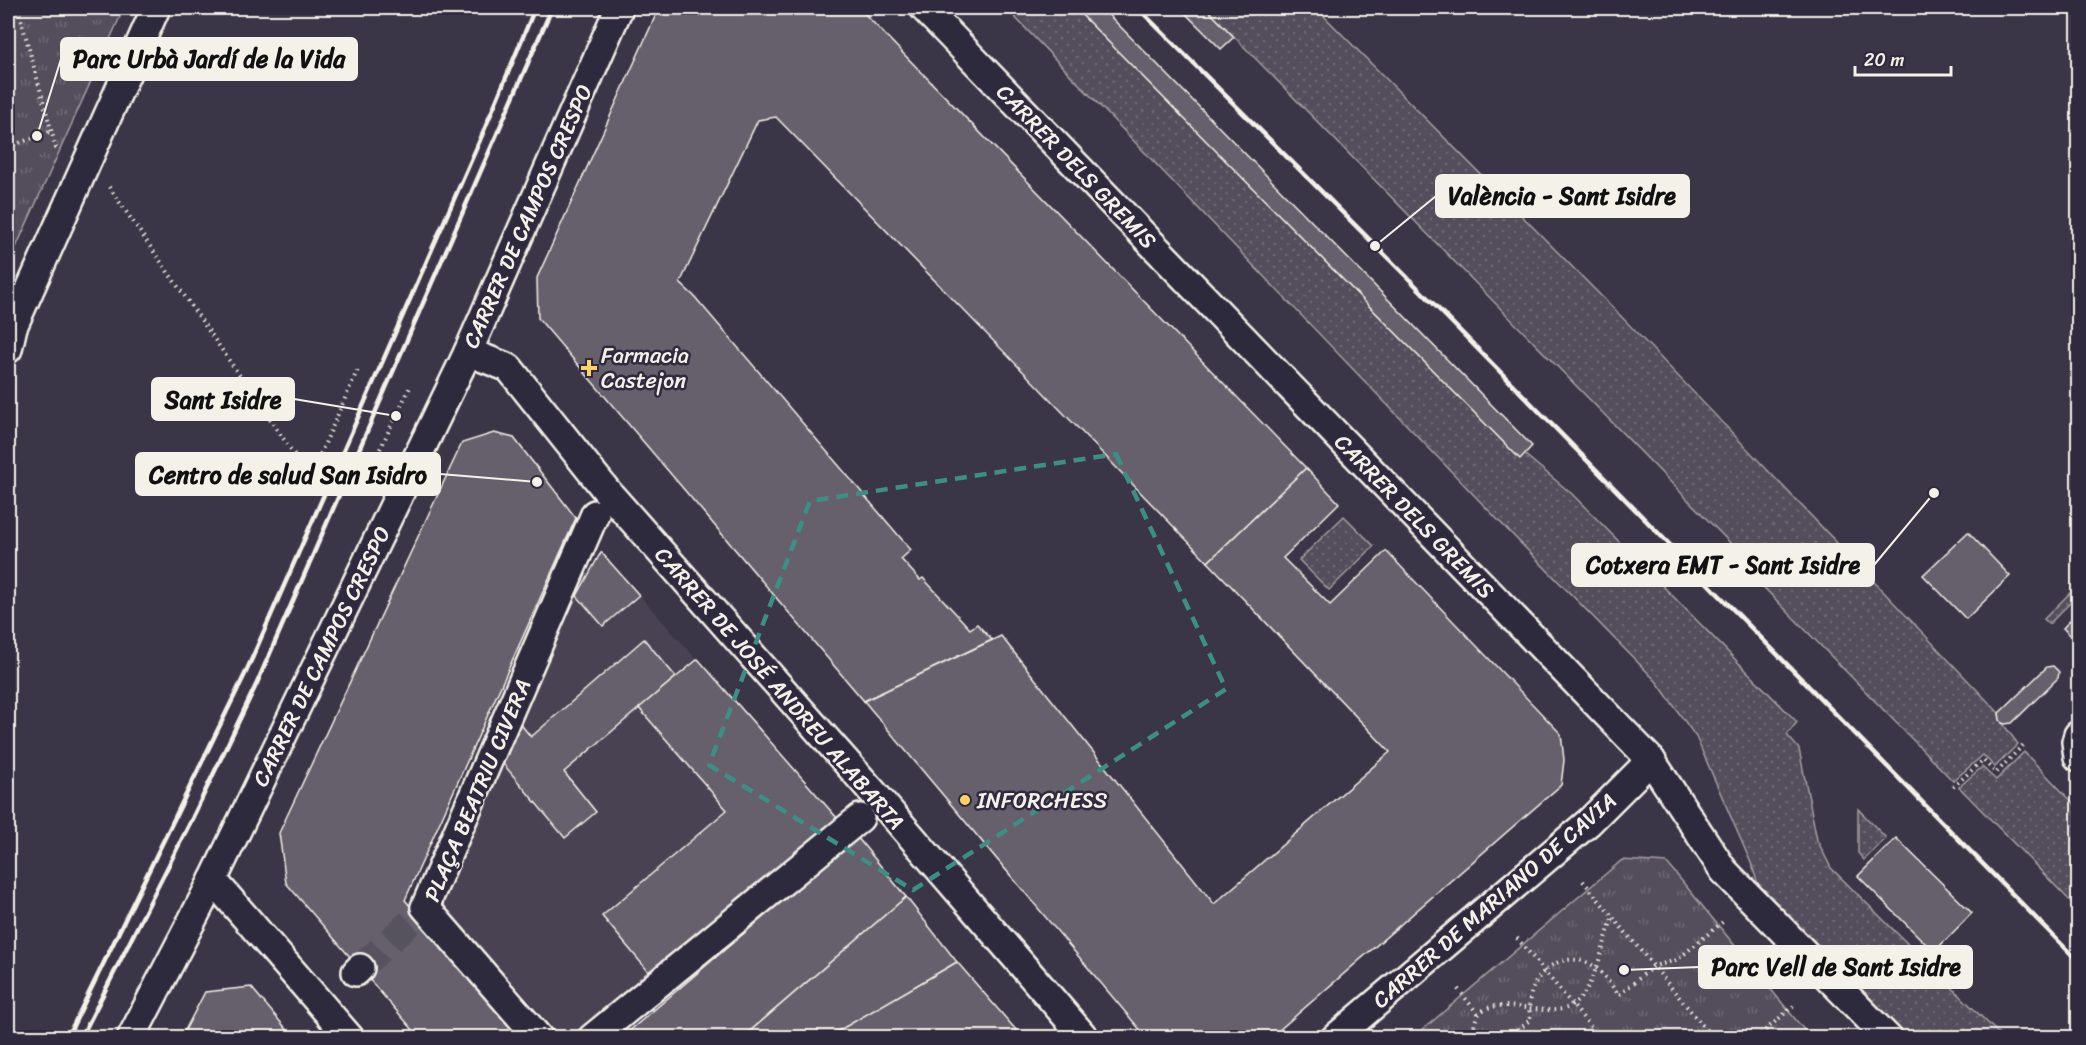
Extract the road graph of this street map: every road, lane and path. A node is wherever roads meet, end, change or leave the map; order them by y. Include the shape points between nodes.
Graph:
1 (18, 8) edge
2 (156, 8) edge
3 (619, 8) edge
4 (924, 8) edge
5 (52, 131) junction
6 (8, 147) edge
7 (66, 154) dead end
8 (105, 181) dead end
9 (8, 349) edge
10 (468, 352) junction
11 (359, 367) dead end
12 (411, 385) dead end
13 (380, 449) dead end
14 (595, 514) dead end
15 (2079, 735) edge
16 (2026, 742) dead end
17 (2079, 757) edge
18 (1651, 760) junction
19 (1953, 787) dead end
20 (860, 818) dead end
21 (213, 880) junction
22 (1583, 881) dead end
23 (1613, 916) junction
24 (1725, 920) dead end
25 (1517, 938) dead end
26 (1654, 966) junction
27 (1595, 967) junction
28 (1544, 971) junction
29 (1458, 989) dead end
30 (1796, 1004) dead end
31 (1573, 1005) junction
32 (1528, 1008) junction
33 (1479, 1014) junction
34 (131, 1038) edge
35 (351, 1038) edge
36 (539, 1038) edge
37 (592, 1038) edge
38 (1084, 1038) edge
39 (1335, 1038) edge
40 (1474, 1038) edge
41 (1509, 1038) edge
42 (1600, 1038) edge
43 (1713, 1038) edge
44 (1756, 1038) edge
45 (1888, 1038) edge

1 - 5 path
2 - 9 street via 18,316
3 - 10 street, CARRER DE CAMPOS CRESPO
4 - 18 street, CARRER DELS GREMIS
5 - 6 path
5 - 7 path via 56,148
8 - 11 path via 310,477
10 - 21 street, CARRER DE CAMPOS CRESPO
10 - 38 street, CARRER DE JOSÉ ANDREU ALABARTA via 509,368 606,490
12 - 13 path
14 - 36 street, PLAÇA BEATRIU CIVERA via 422,911
15 - 17 street
16 - 19 path via 1996,773 1983,760
18 - 39 street, CARRER DE MARIANO DE CAVIA via 1589,822
18 - 45 street, CARRER DELS GREMIS via 1724,871
20 - 37 street
21 - 34 street, CARRER DE CAMPOS CRESPO
21 - 35 street
22 - 23 path
23 - 26 path
23 - 27 path
24 - 26 path via 1677,960
25 - 28 path
26 - 27 path via 1619,995
26 - 43 path
27 - 28 path via 1568,961
27 - 31 path via 1585,991
28 - 31 path
28 - 32 path via 1531,988
29 - 33 path
30 - 44 path
31 - 32 path via 1547,1011
31 - 42 path
32 - 33 path via 1493,1006
32 - 41 path via 1531,1019
33 - 40 path via 1474,1023

